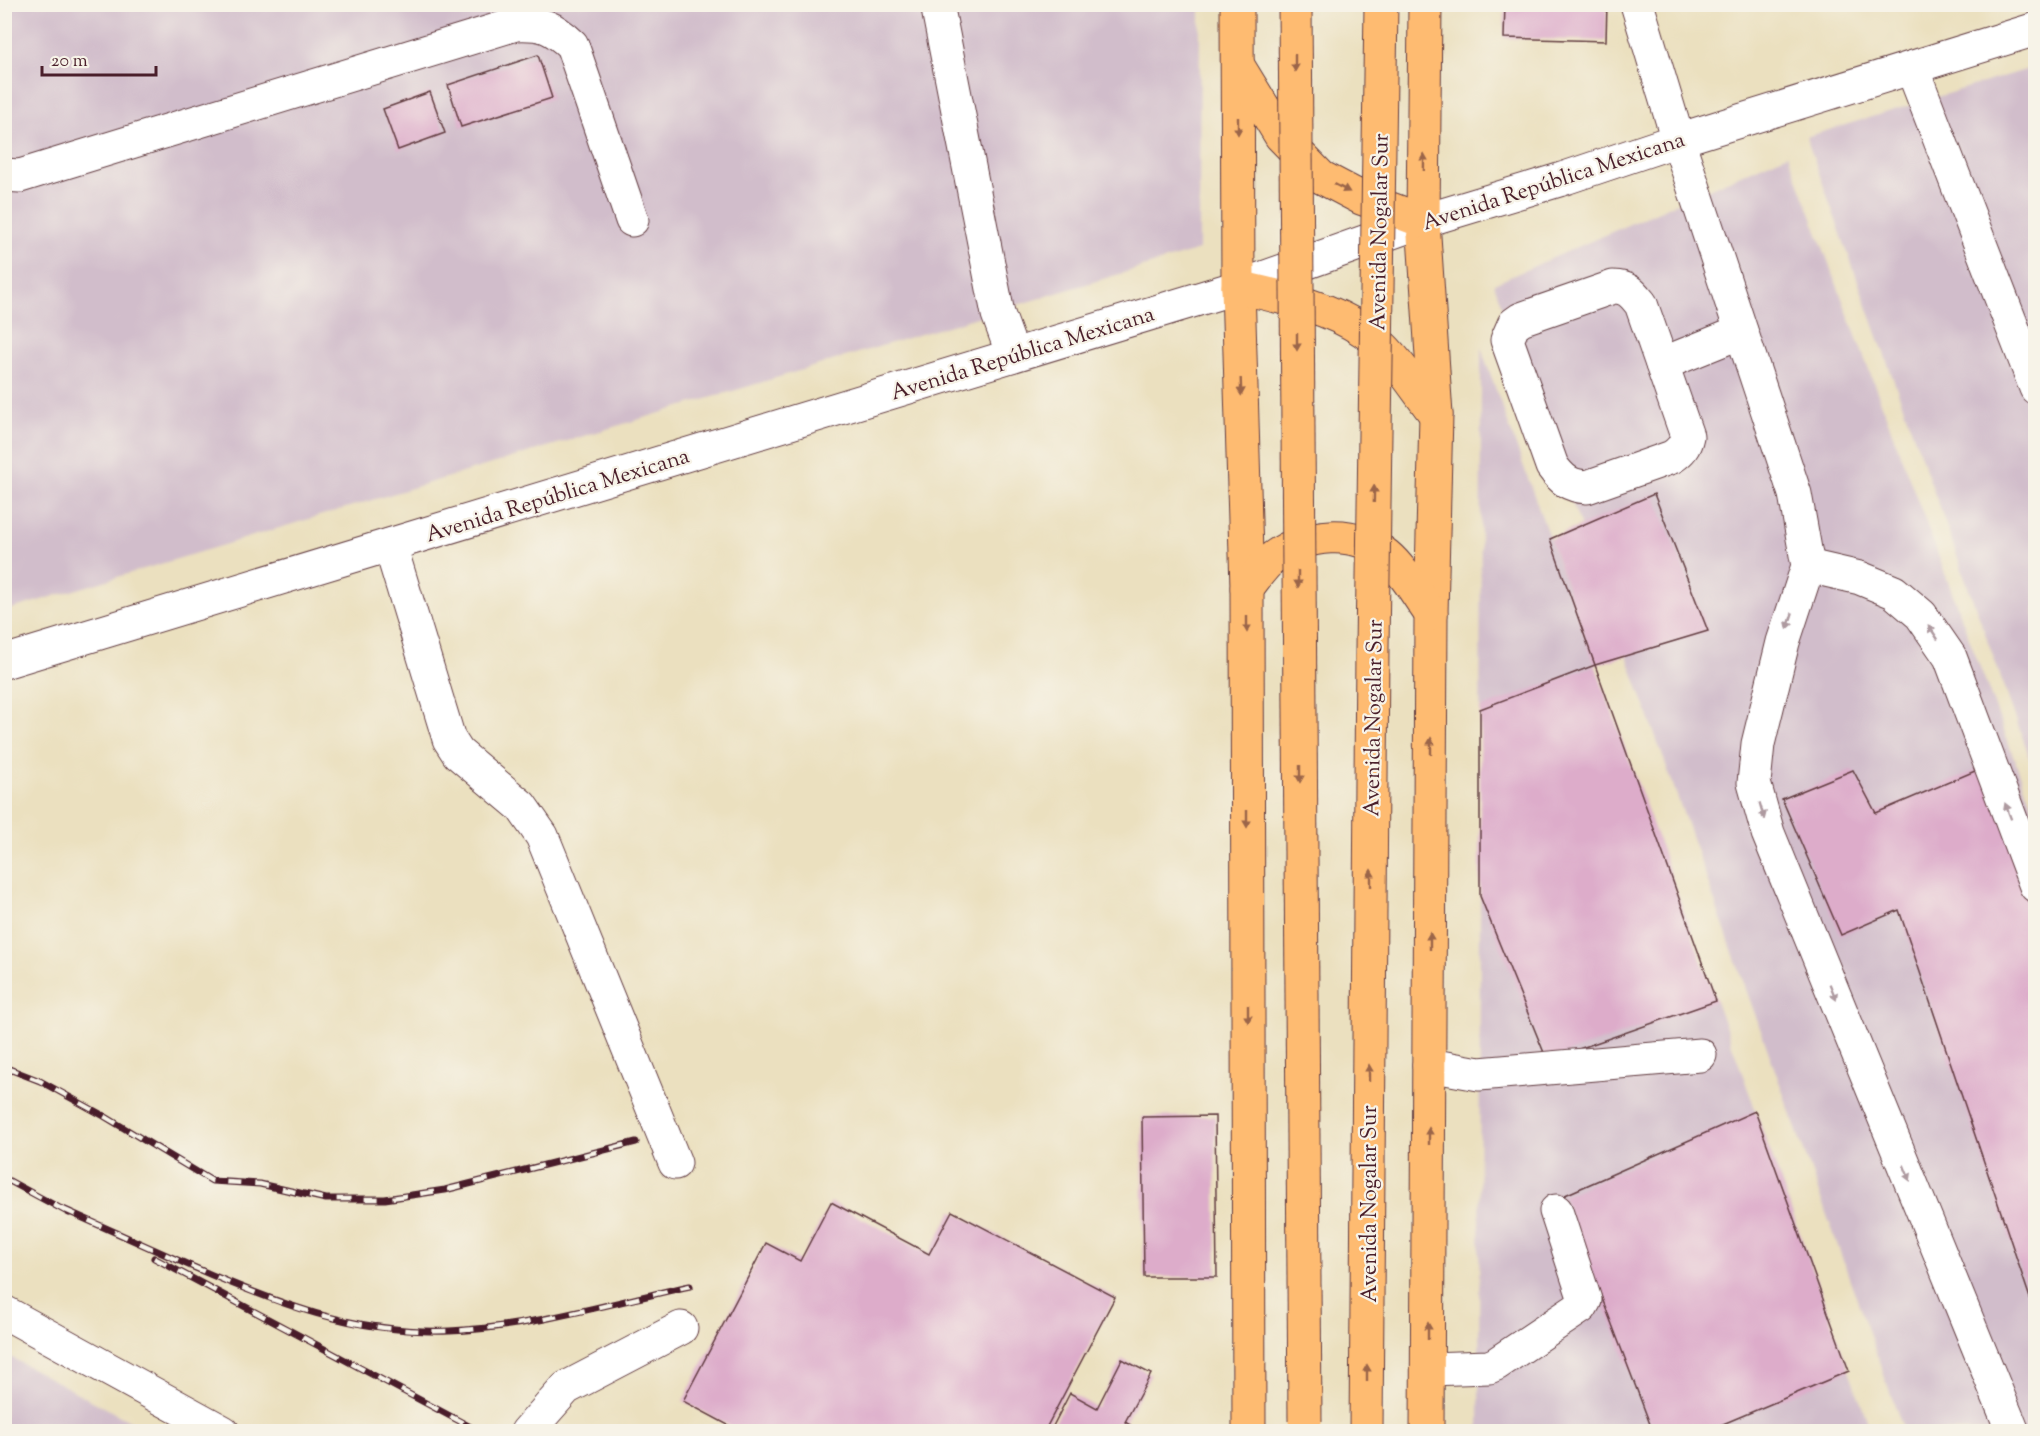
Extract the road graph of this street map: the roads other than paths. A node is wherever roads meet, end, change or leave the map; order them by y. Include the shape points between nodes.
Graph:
1 (937, 4) edge
2 (1236, 4) edge
3 (1295, 4) edge
4 (1381, 4) edge
5 (1425, 4) edge
6 (1637, 4) edge
7 (2036, 29) edge
8 (1238, 66) junction
9 (1912, 68) junction
10 (1678, 140) junction
11 (4, 175) edge
12 (632, 220) dead end
13 (1423, 221) junction
14 (1238, 287) junction
15 (1741, 332) junction
16 (1013, 355) junction
17 (1662, 364) junction
18 (2036, 388) edge
19 (1436, 415) junction
20 (390, 545) junction
21 (1808, 566) junction
22 (1247, 588) junction
23 (1431, 614) junction
24 (4, 662) edge
25 (2036, 886) edge
26 (1700, 1055) dead end
27 (1429, 1065) junction
28 (675, 1163) dead end
29 (1556, 1211) dead end
30 (4, 1312) edge
31 (681, 1328) dead end
32 (1428, 1369) junction
33 (1305, 1426) edge
34 (217, 1430) edge
35 (527, 1431) edge
36 (1249, 1431) edge
37 (1366, 1431) edge
38 (1427, 1431) edge
39 (2013, 1431) edge

1 - 16 street via 998,314
2 - 8 highway
3 -> 33 highway, bridge
37 -> 4 highway, Avenida Nogalar Sur, bridge
13 -> 5 highway
6 - 10 street
7 - 9 street, Avenida República Mexicana
8 -> 13 highway via 1281,136 1321,177 1361,198
8 -> 14 highway
9 - 10 street, Avenida República Mexicana
9 - 18 street
10 - 13 street, Avenida República Mexicana
10 - 15 street
11 - 12 street via 20,176 516,24 534,23 556,30 572,45
13 - 14 street, Avenida República Mexicana
13 - 19 highway
14 - 16 street, Avenida República Mexicana
14 - 19 highway via 1292,299 1364,332 1390,356
14 -> 22 highway
15 - 17 street
15 - 21 street via 1795,494
16 - 20 street, Avenida República Mexicana
17 - 17 street via 1641,304 1624,287 1613,287 1521,319 1514,324 1508,340 1552,466 1560,477 1577,486 1587,487 1672,457 1685,445 1687,436
19 - 23 highway
20 - 24 street, Avenida República Mexicana
20 - 28 street via 449,739 458,753 521,806 542,836
25 -> 21 street via 1950,657 1921,615 1894,592 1860,578
21 -> 39 street via 1783,642 1758,744 1754,783 1768,833
22 - 23 highway via 1273,557 1319,537 1343,537 1372,544 1388,557
22 -> 36 highway
27 -> 23 highway
26 - 27 street via 1479,1074
32 -> 27 highway
29 - 32 street via 1586,1300 1581,1307 1489,1367
30 - 34 street
31 - 35 street via 566,1388
32 - 38 highway

